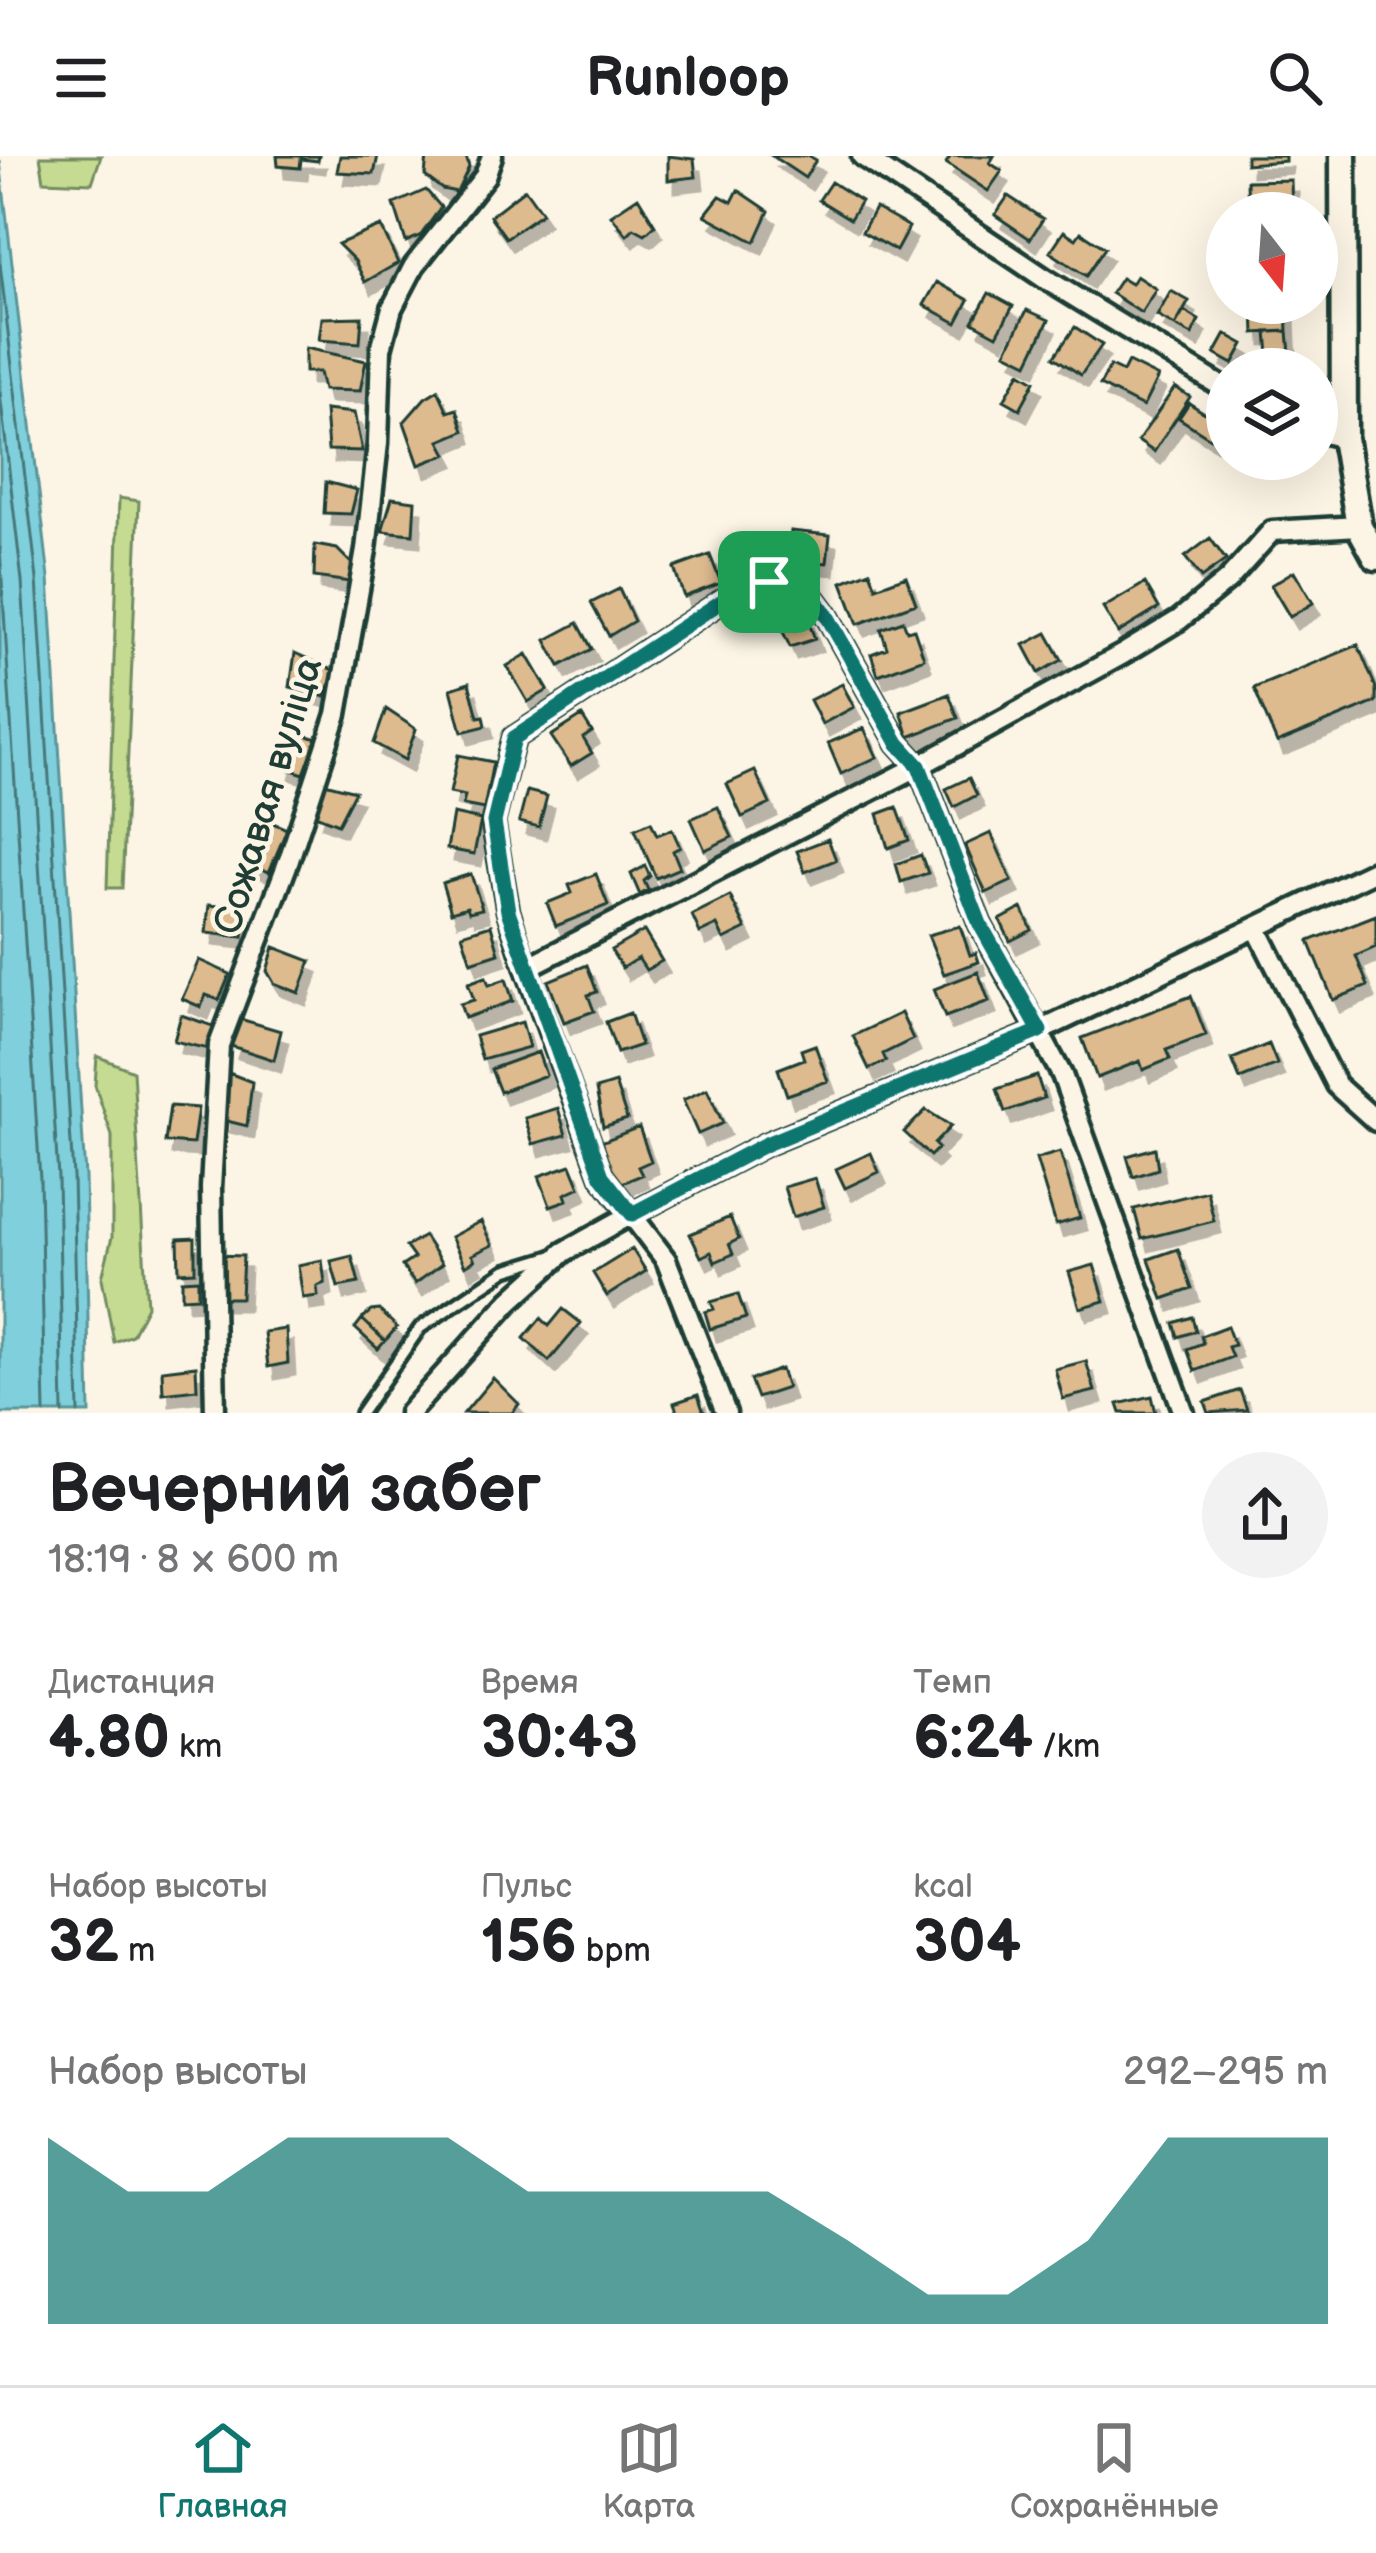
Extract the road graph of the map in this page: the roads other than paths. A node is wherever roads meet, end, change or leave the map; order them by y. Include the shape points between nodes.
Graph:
1 (492, 156) edge
2 (1343, 156) edge
3 (870, 159) edge
4 (1206, 377) edge
5 (1338, 436) edge
6 (1344, 438) junction
7 (1367, 526) edge
8 (1376, 557) edge
9 (919, 766) junction
10 (1376, 870) edge
11 (1257, 929) junction
12 (526, 968) junction
13 (1040, 1031) junction
14 (1376, 1121) edge
15 (632, 1214) junction
16 (564, 1252) junction
17 (214, 1413) edge
18 (361, 1413) edge
19 (409, 1413) edge
20 (726, 1413) edge
21 (1184, 1413) edge

1 - 17 street, Сожавая вуліца via 392,308 381,350 366,550 337,714 219,1045
2 - 6 main road
3 - 4 street
5 - 6 street
6 - 7 main road
7 - 8 main road
7 - 9 street via 1272,531 1179,620
9 - 12 street
9 - 12 street via 805,586 769,582 736,592 514,738 494,822
9 - 13 street via 980,924
10 - 11 street
11 - 13 street
11 - 14 street via 1336,1085
12 - 15 street via 602,1176
13 - 15 street via 766,1144
13 - 21 street
15 - 16 street
15 - 20 street via 666,1261
16 - 18 lane via 506,1270 419,1328
16 - 19 street

